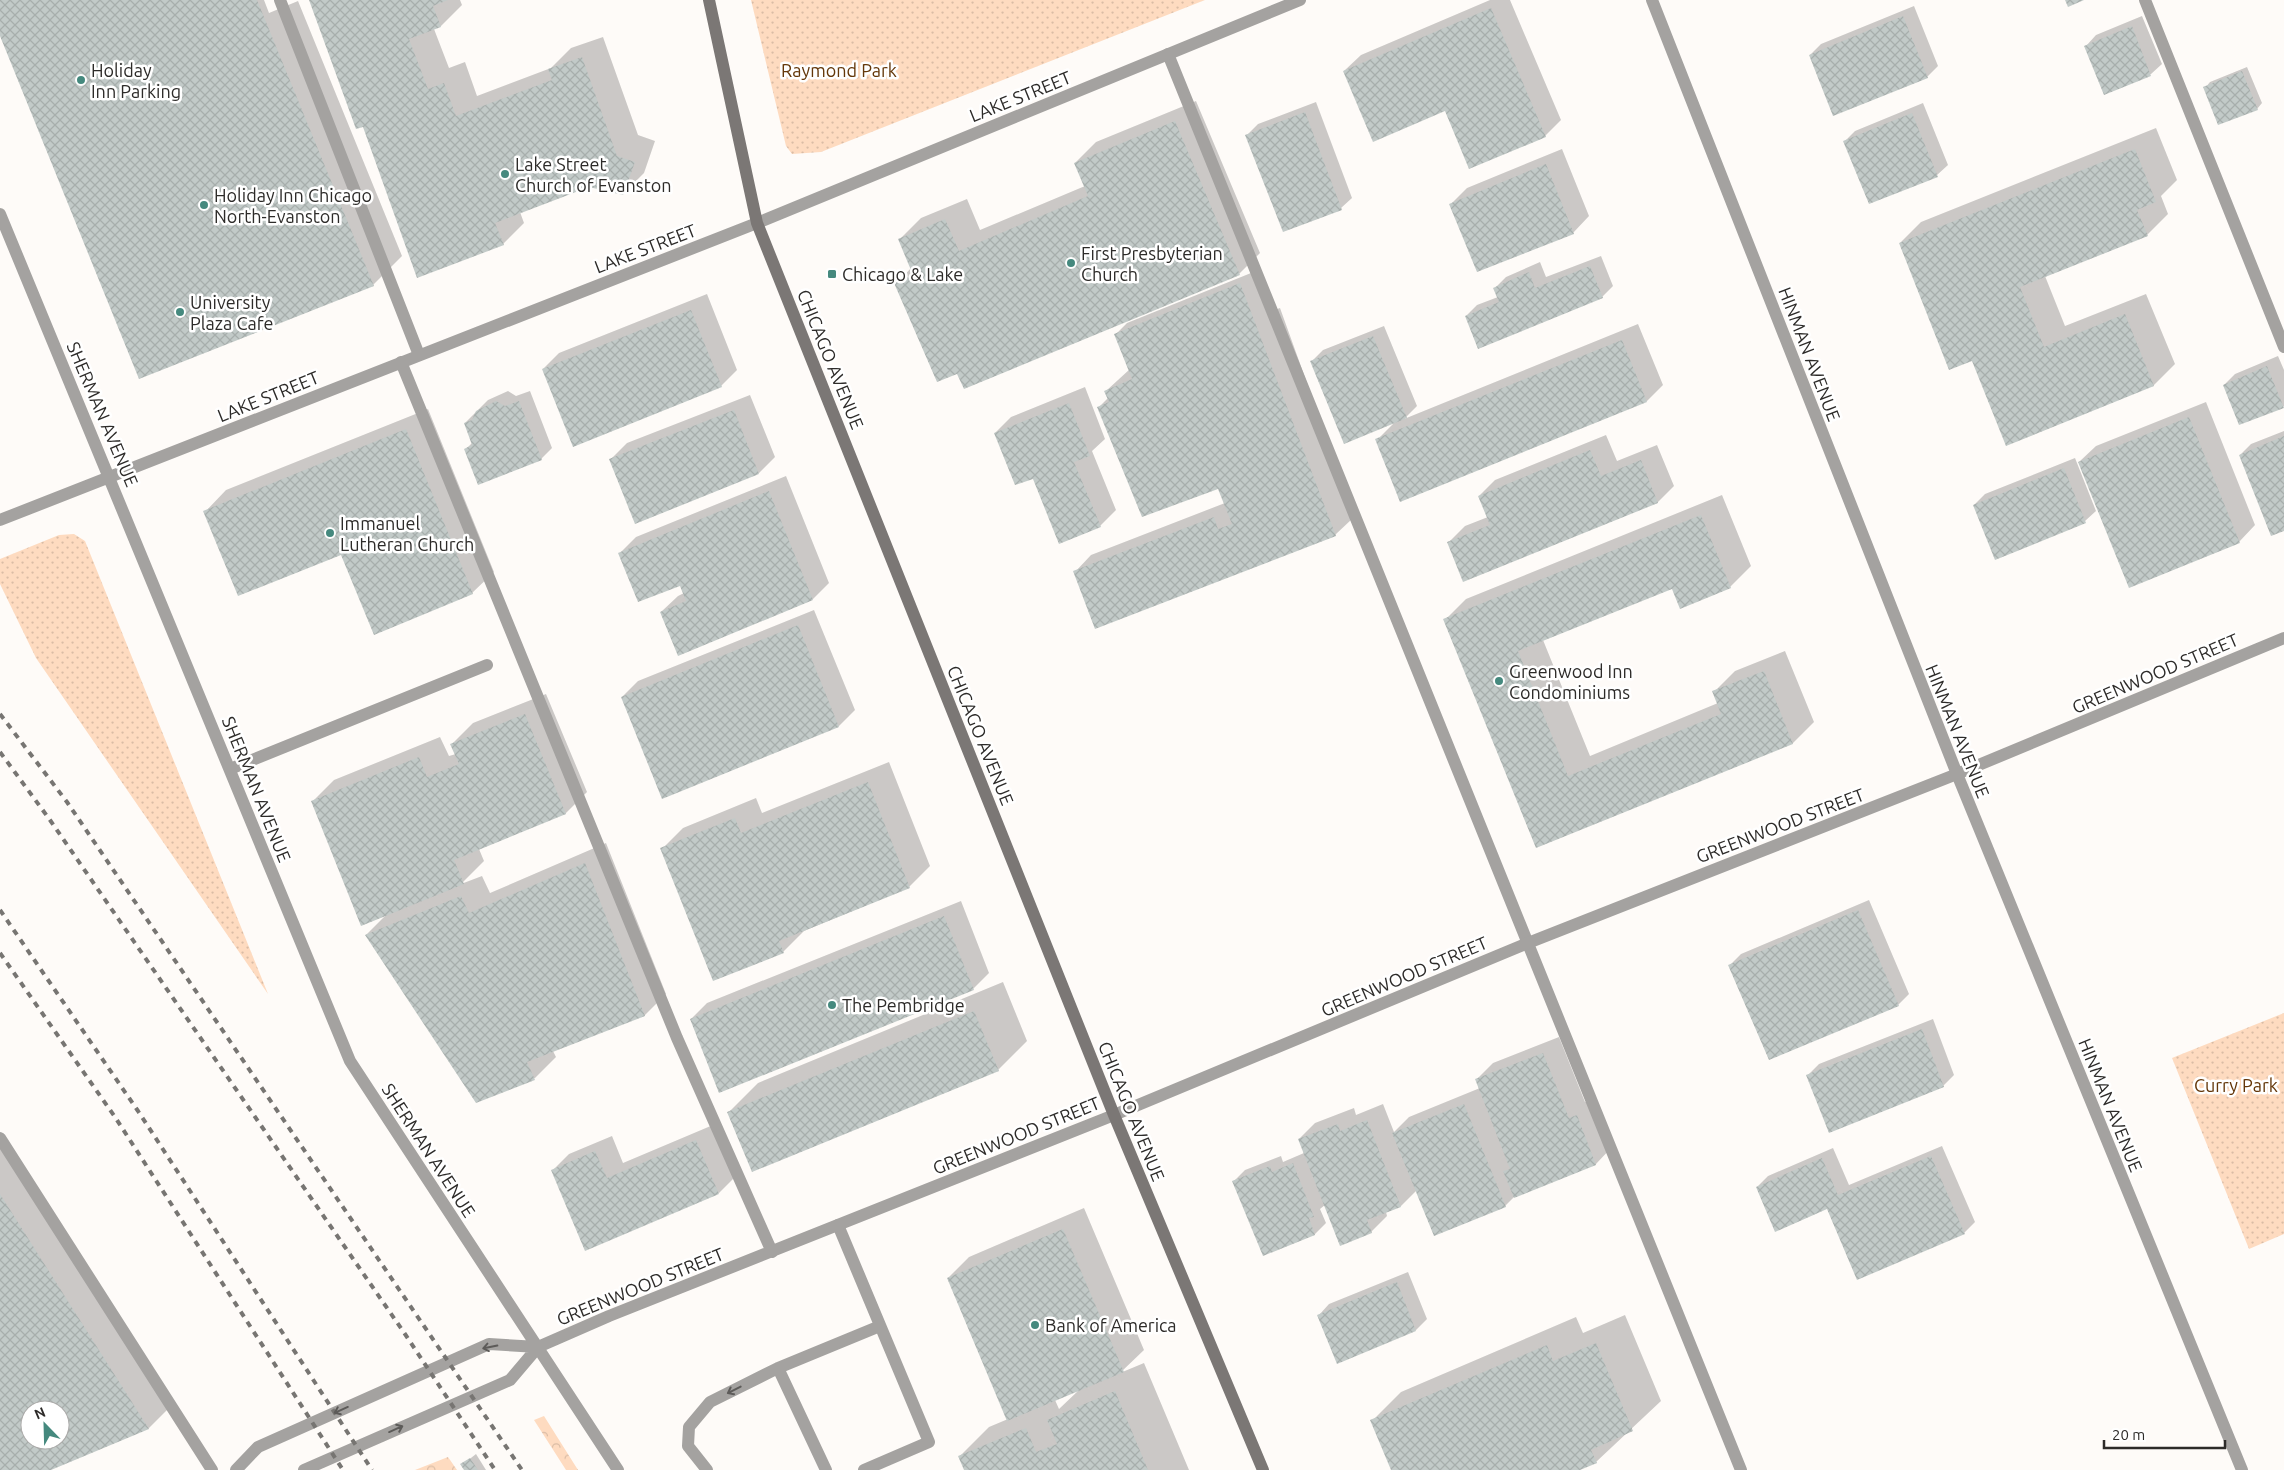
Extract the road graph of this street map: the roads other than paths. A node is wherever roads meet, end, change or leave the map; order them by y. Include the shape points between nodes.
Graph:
1 (280, 0) edge
2 (709, 0) edge
3 (1300, 0) edge
4 (1652, 0) edge
5 (2145, 0) edge
6 (1168, 54) junction
7 (0, 214) edge
8 (757, 223) junction
9 (2284, 346) edge
10 (419, 355) junction
11 (401, 362) junction
12 (110, 476) junction
13 (0, 520) edge
14 (2284, 638) edge
15 (487, 665) dead end
16 (230, 769) junction
17 (1957, 774) junction
18 (1528, 943) junction
19 (1114, 1115) junction
20 (0, 1138) edge
21 (838, 1225) junction
22 (772, 1252) junction
23 (880, 1326) junction
24 (538, 1347) junction
25 (778, 1368) junction
26 (212, 1470) edge
27 (236, 1470) edge
28 (304, 1470) edge
29 (618, 1470) edge
30 (707, 1470) edge
31 (826, 1470) edge
32 (864, 1470) edge
33 (1263, 1470) edge
34 (1741, 1470) edge
35 (2242, 1470) edge

1 - 10 street
2 - 8 main road, CHICAGO AVENUE
3 - 6 street, LAKE STREET
4 - 17 street, HINMAN AVENUE
5 - 9 street
6 - 8 street, LAKE STREET
6 - 18 street
7 - 12 street, SHERMAN AVENUE
8 - 10 street, LAKE STREET
8 - 19 main road, CHICAGO AVENUE
10 - 11 street, LAKE STREET
11 - 12 street, LAKE STREET
11 - 22 street via 677,1038
12 - 13 street, LAKE STREET
12 - 16 street, SHERMAN AVENUE
14 - 17 street, GREENWOOD STREET
15 - 16 street
16 - 24 street, SHERMAN AVENUE via 350,1061
17 - 18 street, GREENWOOD STREET
17 - 35 street, HINMAN AVENUE
18 - 19 street, GREENWOOD STREET
18 - 34 street
19 - 21 street, GREENWOOD STREET
19 - 33 main road, CHICAGO AVENUE
20 - 26 street
21 - 22 street, GREENWOOD STREET
21 - 23 street
22 - 24 street, GREENWOOD STREET
23 - 25 street
23 - 32 street via 929,1442
24 -> 27 street, GREENWOOD STREET via 489,1344 258,1447
28 -> 24 street, GREENWOOD STREET via 510,1380
24 - 29 street, SHERMAN AVENUE
25 -> 30 street via 710,1402 689,1427 688,1446
25 - 31 street

